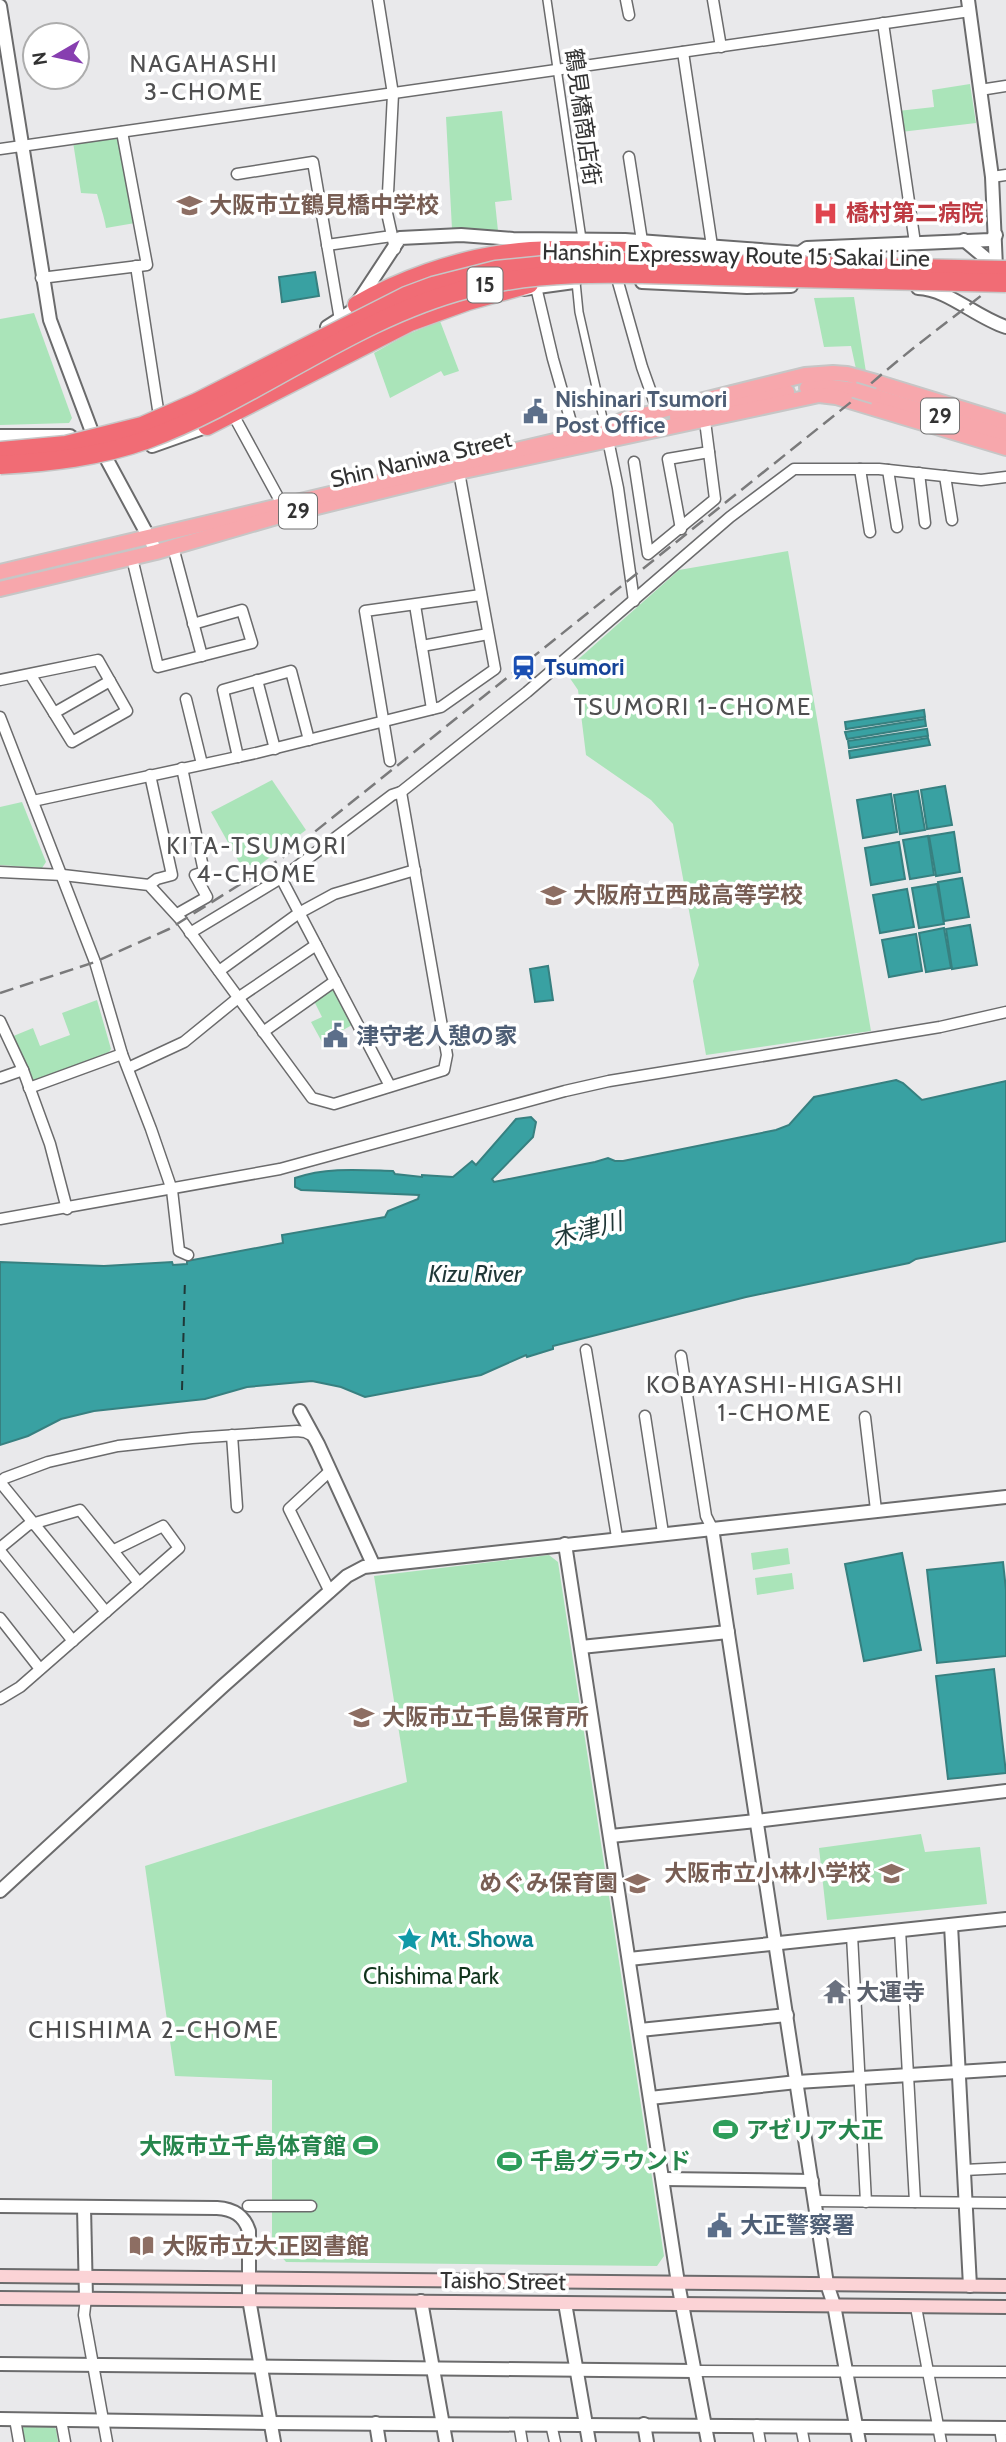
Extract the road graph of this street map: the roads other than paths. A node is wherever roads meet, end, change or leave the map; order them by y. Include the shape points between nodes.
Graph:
1 (378, 0) edge
2 (547, 0) edge
3 (626, 0) edge
4 (713, 0) edge
5 (969, 5) edge
6 (0, 6) edge
7 (629, 15) dead end
8 (883, 23) junction
9 (721, 47) junction
10 (683, 52) junction
11 (557, 71) junction
12 (1006, 86) edge
13 (980, 90) junction
14 (393, 94) junction
15 (122, 132) junction
16 (20, 146) junction
17 (0, 149) edge
18 (629, 156) dead end
19 (237, 174) dead end
20 (1006, 175) edge
21 (992, 177) junction
22 (996, 235) junction
23 (582, 239) junction
24 (964, 240) junction
25 (642, 241) junction
26 (393, 242) junction
27 (915, 243) junction
28 (327, 245) junction
29 (712, 246) junction
30 (800, 253) junction
31 (136, 266) junction
32 (862, 267) junction
33 (1003, 270) edge
34 (41, 278) junction
35 (583, 278) junction
36 (618, 282) junction
37 (1006, 283) edge
38 (804, 285) junction
39 (536, 287) junction
40 (356, 305) junction
41 (340, 320) junction
42 (1006, 327) edge
43 (658, 412) junction
44 (239, 414) junction
45 (159, 416) junction
46 (705, 421) junction
47 (1006, 422) edge
48 (207, 426) joint
49 (92, 432) junction
50 (603, 435) junction
51 (0, 436) edge
52 (575, 436) junction
53 (1006, 436) edge
54 (1006, 448) edge
55 (0, 449) edge
56 (709, 453) junction
57 (107, 460) junction
58 (635, 462) dead end
59 (0, 468) edge
60 (860, 469) junction
61 (888, 470) junction
62 (459, 472) junction
63 (919, 473) junction
64 (945, 476) junction
65 (1006, 477) edge
66 (285, 509) junction
67 (952, 520) dead end
68 (925, 523) dead end
69 (897, 527) dead end
70 (681, 529) junction
71 (870, 531) dead end
72 (149, 538) junction
73 (173, 547) junction
74 (156, 552) junction
75 (132, 558) junction
76 (0, 572) edge
77 (0, 589) edge
78 (481, 595) junction
79 (635, 601) junction
80 (415, 604) junction
81 (193, 624) junction
82 (488, 634) junction
83 (422, 646) junction
84 (202, 656) junction
85 (30, 674) junction
86 (0, 680) edge
87 (257, 680) junction
88 (110, 681) junction
89 (186, 699) dead end
90 (432, 709) junction
91 (54, 713) junction
92 (0, 717) edge
93 (384, 722) junction
94 (309, 740) junction
95 (275, 748) junction
96 (238, 757) junction
97 (390, 761) dead end
98 (202, 764) junction
99 (182, 768) junction
100 (150, 775) junction
101 (401, 792) junction
102 (33, 801) junction
103 (415, 870) junction
104 (0, 872) edge
105 (62, 875) junction
106 (281, 878) junction
107 (149, 885) junction
108 (299, 913) junction
109 (177, 914) junction
110 (190, 933) junction
111 (316, 945) junction
112 (219, 971) junction
113 (335, 981) junction
114 (239, 998) junction
115 (1006, 1012) edge
116 (0, 1021) edge
117 (262, 1032) junction
118 (122, 1054) junction
119 (128, 1068) junction
120 (23, 1070) junction
121 (0, 1078) edge
122 (390, 1086) junction
123 (29, 1088) junction
124 (172, 1190) junction
125 (67, 1209) junction
126 (0, 1219) edge
127 (188, 1255) dead end
128 (586, 1350) dead end
129 (681, 1356) dead end
130 (300, 1411) dead end
131 (645, 1416) dead end
132 (865, 1417) dead end
133 (232, 1435) junction
134 (314, 1437) junction
135 (330, 1471) junction
136 (0, 1482) edge
137 (1006, 1497) edge
138 (237, 1507) dead end
139 (876, 1510) junction
140 (33, 1522) junction
141 (712, 1528) junction
142 (663, 1533) junction
143 (617, 1538) junction
144 (565, 1544) junction
145 (0, 1549) edge
146 (114, 1550) junction
147 (373, 1564) junction
148 (139, 1583) junction
149 (330, 1591) junction
150 (106, 1612) junction
151 (0, 1619) edge
152 (728, 1632) junction
153 (73, 1641) junction
154 (581, 1647) junction
155 (40, 1669) junction
156 (2, 1693) edge
157 (1006, 1791) edge
158 (757, 1821) junction
159 (611, 1836) junction
160 (0, 1891) edge
161 (1006, 1919) edge
162 (951, 1925) junction
163 (901, 1930) junction
164 (852, 1935) junction
165 (775, 1943) junction
166 (629, 1959) junction
167 (787, 2015) junction
168 (640, 2031) junction
169 (1006, 2069) edge
170 (959, 2073) junction
171 (908, 2075) junction
172 (860, 2078) junction
173 (797, 2082) junction
174 (650, 2098) junction
175 (1006, 2168) edge
176 (964, 2170) junction
177 (663, 2179) junction
178 (812, 2181) junction
179 (815, 2201) junction
180 (866, 2202) junction
181 (915, 2202) junction
182 (965, 2202) junction
183 (1006, 2203) edge
184 (0, 2206) edge
185 (248, 2206) dead end
186 (311, 2206) dead end
187 (84, 2207) junction
188 (0, 2276) edge
189 (86, 2277) junction
190 (250, 2278) junction
191 (678, 2283) junction
192 (827, 2284) junction
193 (970, 2286) junction
194 (1006, 2286) edge
195 (0, 2298) edge
196 (86, 2298) junction
197 (250, 2299) junction
198 (421, 2301) junction
199 (565, 2303) junction
200 (683, 2304) junction
201 (834, 2305) junction
202 (916, 2307) junction
203 (1006, 2307) edge
204 (0, 2364) edge
205 (93, 2364) junction
206 (261, 2366) junction
207 (433, 2368) junction
208 (576, 2370) junction
209 (695, 2371) junction
210 (846, 2371) junction
211 (928, 2372) junction
212 (1006, 2372) edge
213 (0, 2419) edge
214 (15, 2419) junction
215 (61, 2420) junction
216 (103, 2420) junction
217 (270, 2423) junction
218 (376, 2423) junction
219 (443, 2423) junction
220 (519, 2424) junction
221 (551, 2424) junction
222 (586, 2424) junction
223 (644, 2424) junction
224 (705, 2425) junction
225 (757, 2425) junction
226 (801, 2426) junction
227 (856, 2426) junction
228 (938, 2427) junction
229 (1003, 2428) edge
230 (19, 2442) edge
231 (65, 2442) edge
232 (107, 2442) edge
233 (274, 2442) edge
234 (379, 2442) edge
235 (446, 2442) edge
236 (522, 2442) edge
237 (555, 2442) edge
238 (589, 2442) edge
239 (647, 2442) edge
240 (708, 2442) edge
241 (761, 2442) edge
242 (804, 2442) edge
243 (859, 2442) edge
244 (941, 2442) edge
245 (1002, 2442) edge

1 - 14 street
2 - 11 street, 鶴見橋商店街
3 - 7 street
4 - 9 street
5 - 8 street
5 - 13 street
6 - 16 street
8 - 9 street
8 - 27 street
9 - 10 street
10 - 11 street
10 - 29 street
11 - 14 street
11 - 23 street, 鶴見橋商店街
12 - 13 street
13 - 21 street
14 - 15 street
14 - 26 street via 387,213
15 - 16 street
15 - 31 street via 147,264
16 - 17 street
16 - 34 street
18 - 25 street
19 - 28 street via 313,162
20 - 21 street
21 - 22 street
22 - 24 street via 990,240
22 - 33 street
23 - 25 street
23 - 26 street via 461,235
24 - 27 street
24 - 33 street
25 - 29 street
26 - 28 street
26 - 40 street
27 - 30 street via 807,248
28 - 41 street
29 - 30 street
30 - 33 street via 815,260
30 - 38 street
31 - 34 street
31 - 45 street
32 - 33 highway, Hanshin Expressway Route 15 Sakai Line / 15, bridge
32 - 40 highway, 15, bridge via 645,251 506,253 450,266
32 - 55 highway, Hanshin Expressway Route 15 Sakai Line / 15, bridge via 598,261 496,270 433,286 378,309 168,416 118,434 66,445
34 - 49 street via 50,320
35 - 36 street
35 - 37 highway, Hanshin Expressway Route 15 Sakai Line / 15, bridge
35 - 39 street
35 - 44 highway, 15, bridge via 502,291 429,314 385,333
35 - 50 street via 579,312
35 - 59 highway, Hanshin Expressway Route 15 Sakai Line / 15, bridge via 526,278 437,298 146,439 96,454
36 - 38 street
36 - 43 street
38 - 42 street via 929,288
39 - 44 street via 493,295 423,318
39 - 52 street
40 - 41 street
41 - 45 street
43 - 47 main road via 805,375 833,373
43 - 50 main road
44 - 48 highway, 15
44 - 66 street
45 - 49 street
46 - 50 main road
46 - 54 main road via 819,395
46 - 56 street
48 - 57 street
49 - 51 street via 66,437
49 - 57 street
50 - 52 main road, Shin Naniwa Street / 29
50 - 53 main road, Shin Naniwa Street / 29, bridge via 823,386 854,390
50 - 62 main road, Shin Naniwa Street / 29
50 - 79 street via 618,488
52 - 66 main road, Shin Naniwa Street / 29
56 - 70 street via 715,499
56 - 70 street via 668,459
57 - 59 street via 34,470
57 - 72 street
58 - 70 street via 649,554
60 - 61 street
60 - 71 street
60 - 79 street via 794,469 730,517
61 - 63 street
61 - 69 street
62 - 66 main road, Shin Naniwa Street / 29
62 - 78 street
63 - 64 street
63 - 68 street
64 - 65 street
64 - 67 street
66 - 72 main road, Shin Naniwa Street / 29
66 - 73 main road, Shin Naniwa Street / 29
72 - 74 street
72 - 76 main road, Shin Naniwa Street / 29
73 - 74 main road, Shin Naniwa Street / 29
73 - 81 street
74 - 75 main road, Shin Naniwa Street / 29
75 - 77 main road, Shin Naniwa Street / 29
75 - 84 street via 158,667
78 - 80 street
78 - 82 street
79 - 101 street
80 - 83 street
80 - 93 street via 365,611
81 - 84 street
81 - 84 street via 242,610 251,643
82 - 83 street
82 - 90 street via 495,669
83 - 90 street
85 - 86 street
85 - 88 street via 98,660
85 - 91 street
87 - 94 street via 291,671
87 - 95 street
87 - 96 street via 223,690
88 - 91 street
88 - 91 street via 127,711 72,742
89 - 98 street
90 - 93 street
92 - 102 street
93 - 94 street
93 - 97 street
94 - 95 street
95 - 96 street
96 - 98 street
98 - 99 street
99 - 100 street
99 - 109 street via 204,872 195,875 207,897
100 - 102 street
100 - 107 street via 172,875
101 - 103 street
101 - 106 street
102 - 105 street
103 - 108 street via 334,894
103 - 122 street via 447,1055 444,1070
104 - 105 street
105 - 107 street
105 - 118 street
106 - 108 street
106 - 110 street
107 - 109 street
108 - 111 street
108 - 112 street
109 - 110 street
110 - 112 street
111 - 113 street
111 - 114 street
112 - 114 street
113 - 117 street
113 - 122 street
114 - 117 street
114 - 119 street via 184,1042
115 - 124 street via 609,1081 280,1169
116 - 120 street
117 - 122 street via 312,1098 334,1104
118 - 119 street
118 - 123 street
119 - 124 street
120 - 121 street
120 - 123 street
123 - 125 street
124 - 125 street
124 - 127 street via 179,1251
125 - 126 street
128 - 143 street
129 - 141 street via 706,1516
130 - 134 street
131 - 142 street
132 - 139 street
133 - 134 street via 297,1431
133 - 136 street via 118,1446 32,1467
133 - 138 street
134 - 135 street
135 - 147 street
135 - 149 street via 289,1509
136 - 140 street
137 - 139 street
139 - 141 street
140 - 145 street
140 - 146 street via 80,1510
140 - 150 street
141 - 142 street
141 - 152 street
142 - 143 street
143 - 144 street
144 - 147 street
144 - 154 street
145 - 153 street
146 - 148 street
146 - 148 street via 163,1526 180,1548
147 - 149 street via 356,1570
148 - 150 street
149 - 160 street
150 - 153 street
151 - 155 street
152 - 154 street
152 - 158 street
153 - 155 street
154 - 159 street
155 - 156 street
157 - 158 street
158 - 159 street
158 - 165 street
159 - 166 street
161 - 162 street
162 - 163 street
162 - 170 street
163 - 164 street
163 - 171 street
164 - 165 street
164 - 172 street
165 - 166 street
165 - 167 street
166 - 168 street
167 - 168 street
167 - 173 street
168 - 174 street
169 - 170 street
170 - 171 street
170 - 176 street
171 - 172 street
171 - 181 street
172 - 173 street
172 - 180 street
173 - 174 street
173 - 178 street
174 - 177 street
175 - 176 street
176 - 182 street
177 - 178 street
177 - 191 street
178 - 179 street
179 - 180 street
179 - 192 street
180 - 181 street
181 - 182 street
182 - 183 street
182 - 193 street
184 - 187 street
185 - 186 street
187 - 189 street
187 - 190 street via 232,2210 249,2231
188 - 189 main road, Taisho Street
189 - 190 main road, Taisho Street
189 - 196 street
190 - 191 main road, Taisho Street
190 - 197 street
191 - 192 main road, Taisho Street
191 - 200 street
192 - 193 main road, Taisho Street
192 - 201 street
193 - 194 main road, Taisho Street
195 - 196 main road, Taisho Street
196 - 197 main road, Taisho Street
196 - 205 street via 84,2315
197 - 198 main road, Taisho Street
197 - 206 street
198 - 199 main road, Taisho Street
198 - 207 street
199 - 200 main road, Taisho Street
199 - 208 street
200 - 201 main road, Taisho Street
200 - 209 street
201 - 202 main road, Taisho Street
201 - 210 street
202 - 203 main road, Taisho Street
202 - 211 street
204 - 205 street
205 - 206 street
205 - 216 street
206 - 207 street
206 - 217 street
207 - 208 street
207 - 219 street
208 - 209 street
208 - 222 street
209 - 210 street
209 - 224 street
210 - 211 street
210 - 227 street
211 - 212 street
211 - 228 street
213 - 214 street
214 - 215 street
214 - 230 street
215 - 216 street
215 - 231 street
216 - 217 street
216 - 232 street
217 - 218 street
217 - 233 street
218 - 219 street
218 - 234 street
219 - 220 street
219 - 235 street
220 - 221 street
220 - 236 street
221 - 222 street
221 - 237 street
222 - 223 street
222 - 238 street
223 - 224 street
223 - 239 street
224 - 225 street
224 - 240 street
225 - 226 street
225 - 241 street
226 - 227 street
226 - 242 street
227 - 228 street
227 - 243 street
228 - 229 street
228 - 244 street
229 - 245 street

